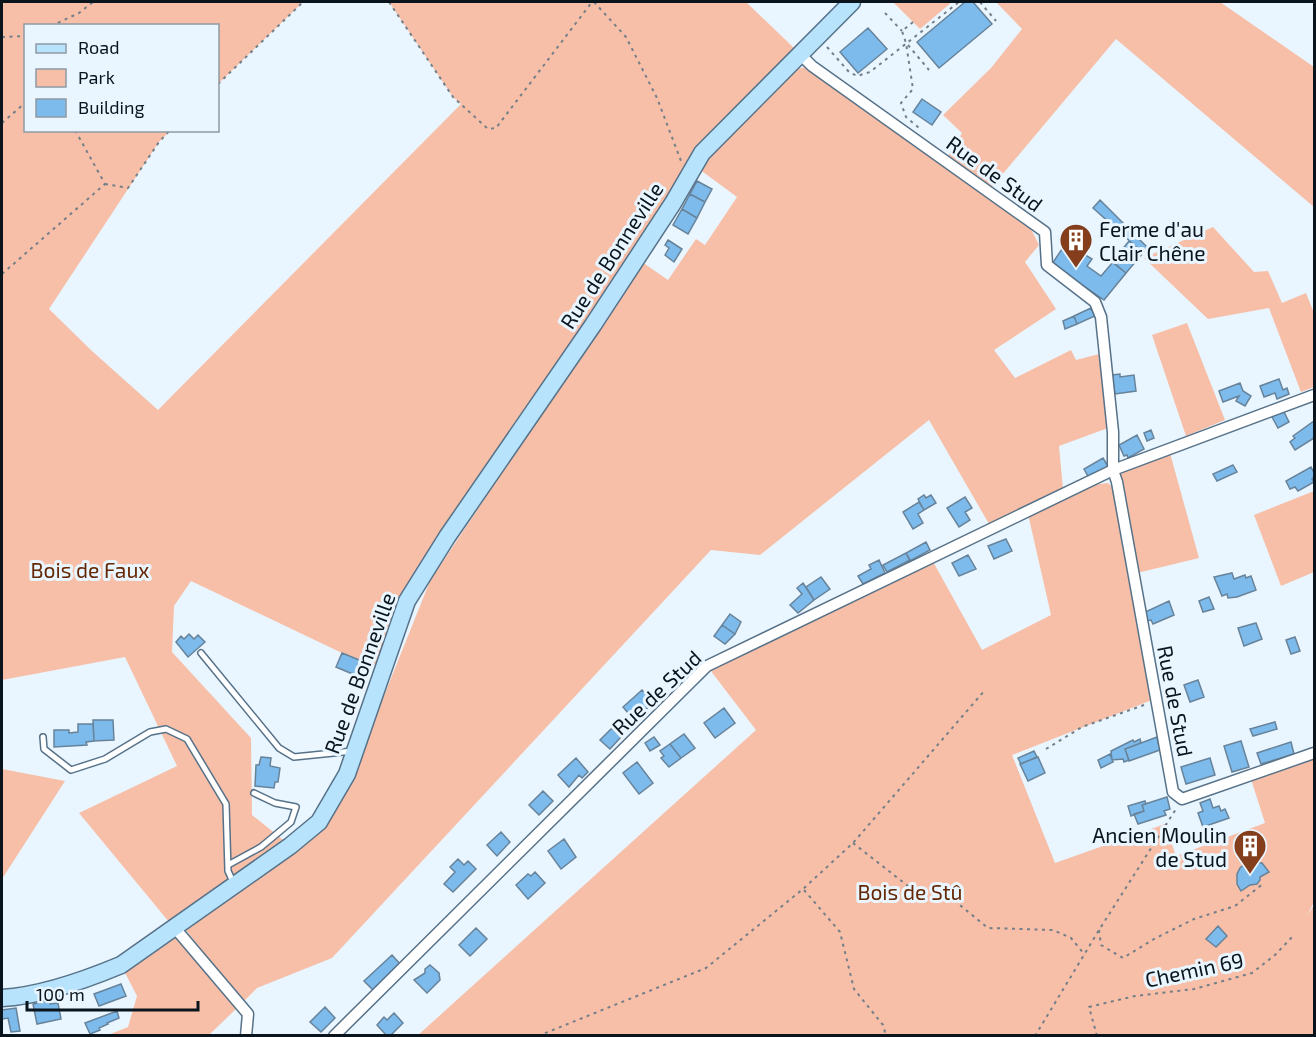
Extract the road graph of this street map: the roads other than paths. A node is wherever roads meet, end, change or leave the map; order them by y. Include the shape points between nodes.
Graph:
1 (852, 2) edge
2 (799, 53) junction
3 (1314, 395) edge
4 (1113, 470) junction
5 (201, 654) dead end
6 (43, 737) dead end
7 (355, 751) junction
8 (1314, 753) edge
9 (254, 793) dead end
10 (228, 865) junction
11 (234, 885) junction
12 (175, 928) junction
13 (2, 998) edge
14 (246, 1035) edge
15 (334, 1035) edge

1 - 2 street, Rue de Bonneville
2 - 4 street, Rue de Stud via 1045,232 1047,265 1095,302 1101,317
2 - 7 street, Rue de Bonneville via 702,153 593,325 447,537 407,601
3 - 4 street, Rue de Stud
4 - 8 street, Rue de Stud via 1173,792 1182,799
4 - 15 street, Rue de Stud via 707,666
5 - 7 lane via 279,748 294,757
6 - 10 lane via 44,749 71,770 105,759 150,732 166,729 187,740 226,804
7 - 11 street, Rue de Bonneville via 320,822
9 - 10 lane via 296,807 291,822 261,847
10 - 11 lane
11 - 12 street, Rue de Bonneville
12 - 13 street, Rue de Bonneville via 121,965 91,977
12 - 14 street via 248,1014

